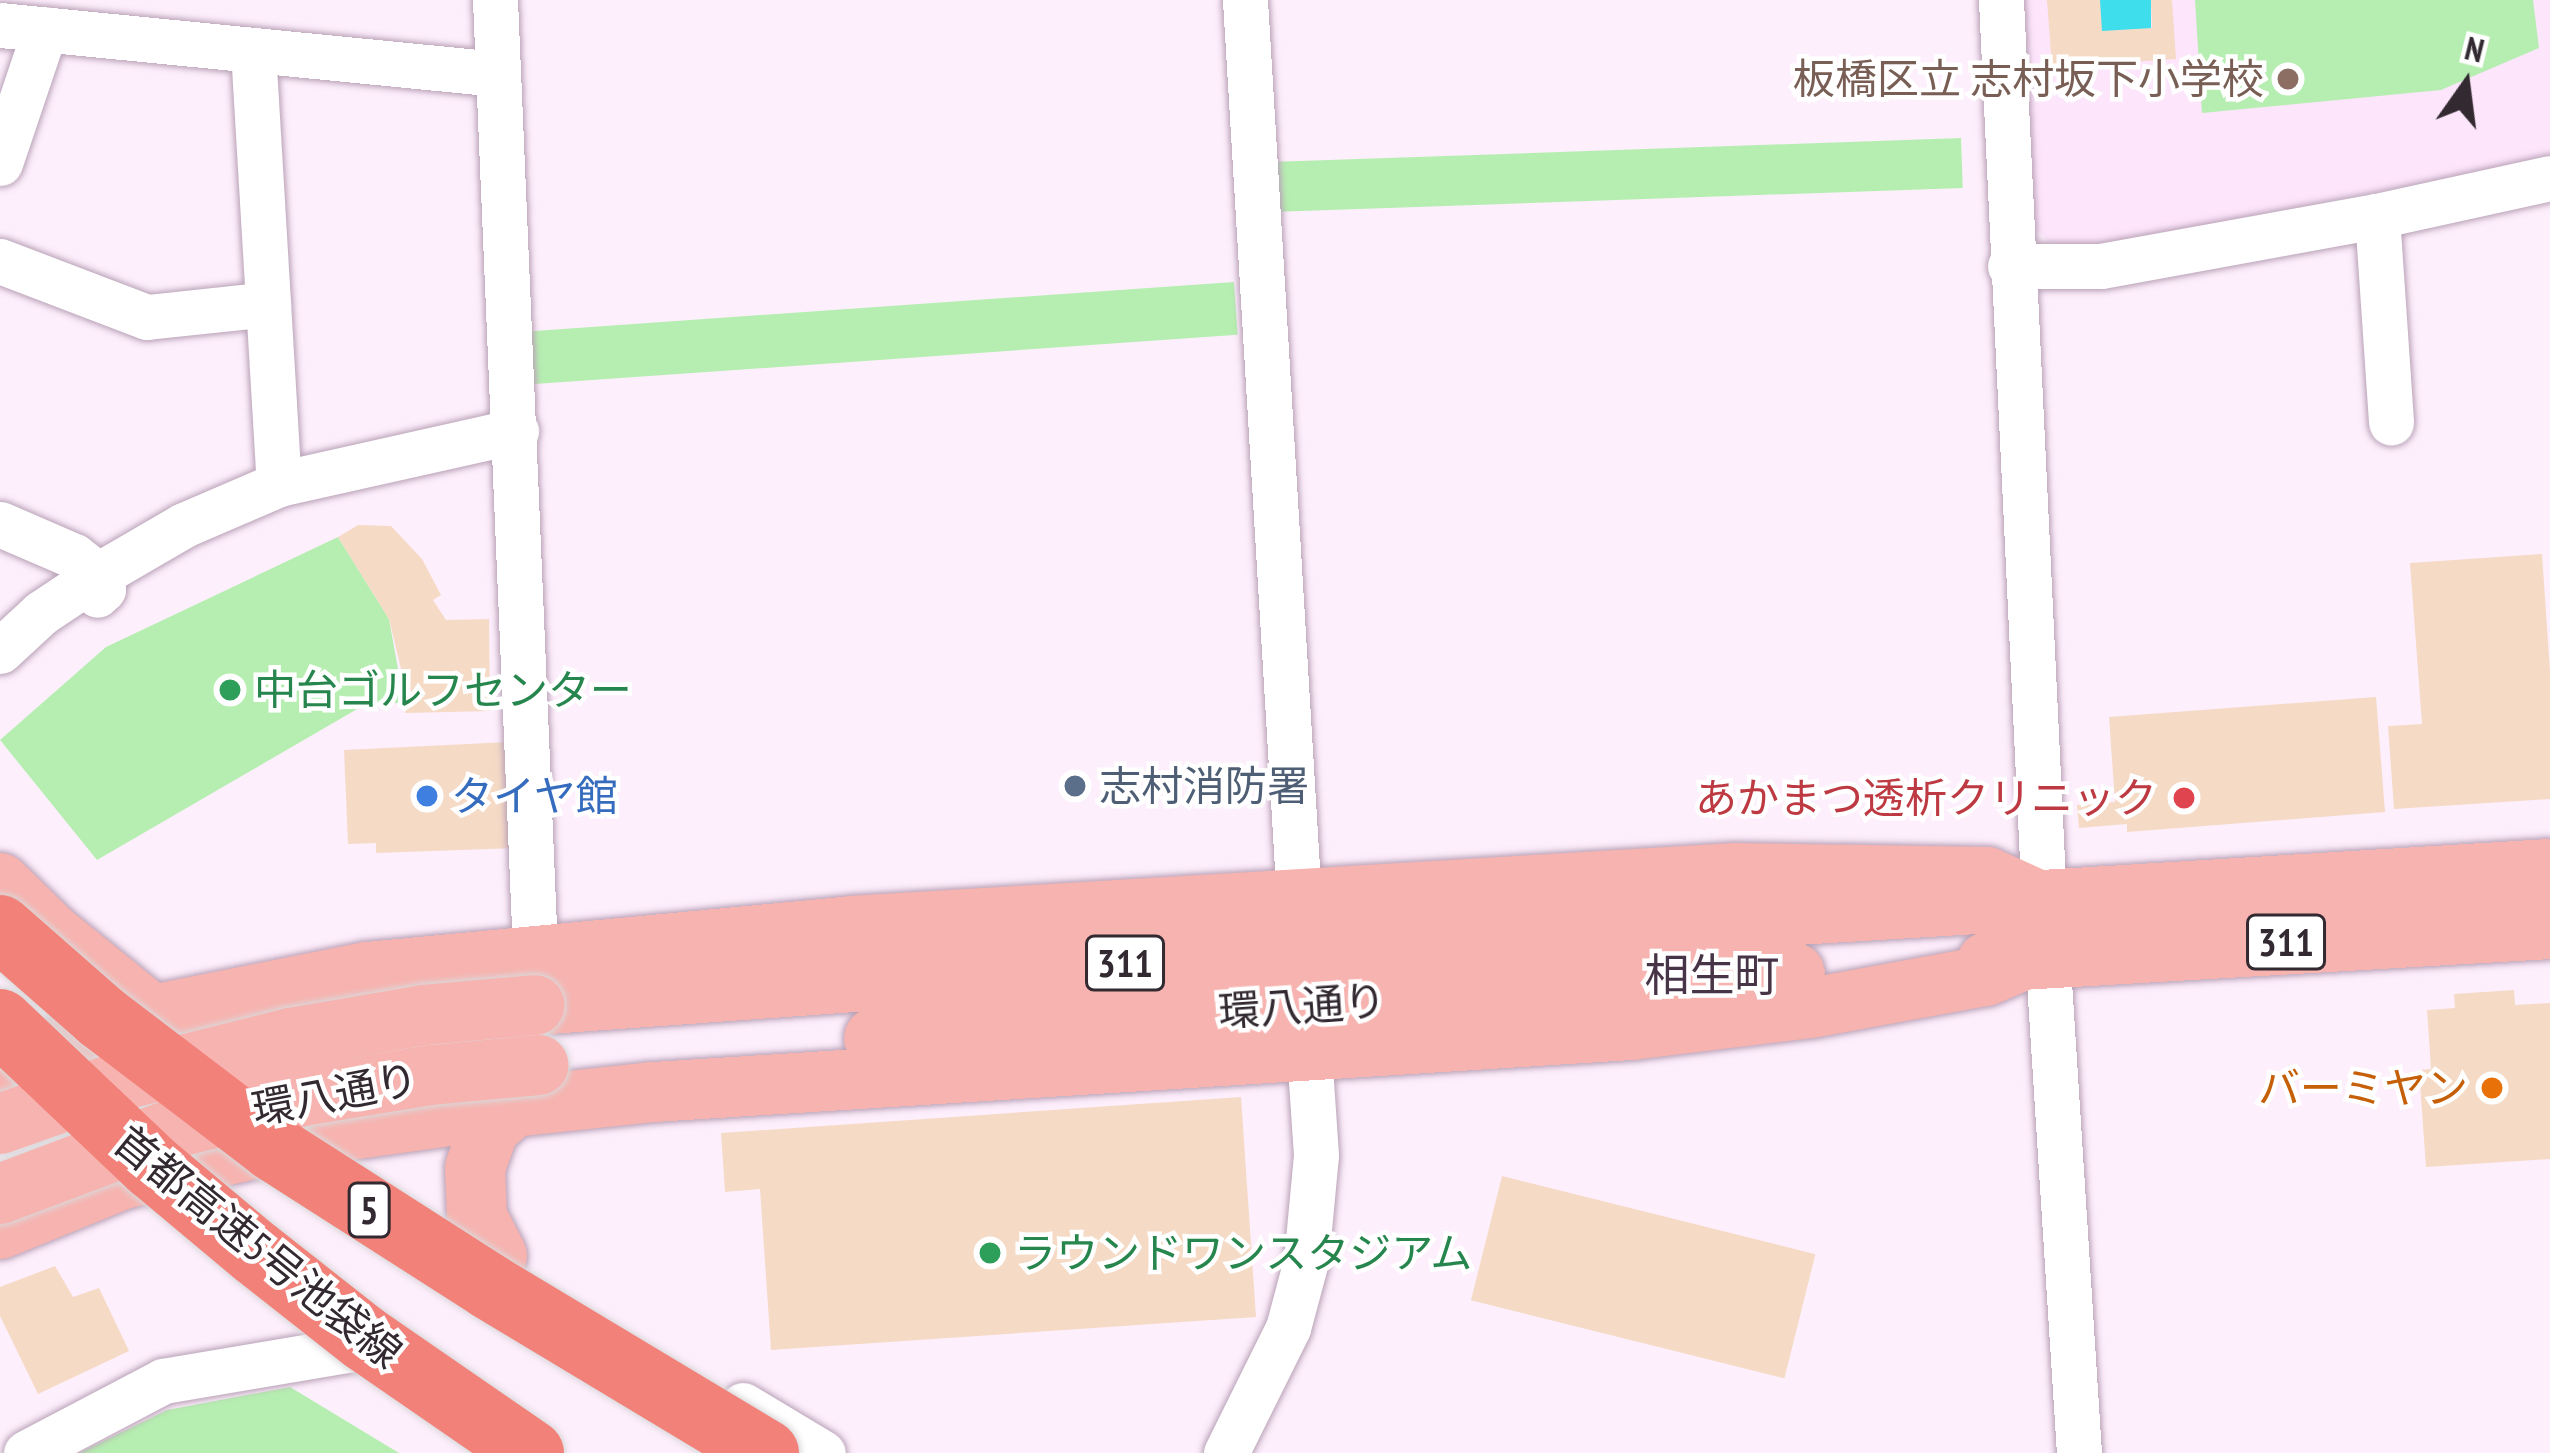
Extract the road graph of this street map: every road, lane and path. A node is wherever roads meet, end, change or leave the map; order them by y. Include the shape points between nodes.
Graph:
1 (495, 0) edge
2 (1245, 0) edge
3 (2000, 0) edge
4 (0, 25) edge
5 (46, 29) junction
6 (253, 50) junction
7 (498, 74) junction
8 (0, 163) edge
9 (2550, 178) edge
10 (2377, 216) junction
11 (0, 261) edge
12 (2010, 266) junction
13 (268, 304) junction
14 (2391, 423) dead end
15 (516, 431) junction
16 (278, 484) junction
17 (0, 524) edge
18 (98, 575) junction
19 (0, 651) edge
20 (0, 689) edge
21 (2550, 869) edge
22 (0, 883) edge
23 (1299, 901) junction
24 (0, 928) edge
25 (2550, 929) edge
26 (2039, 940) junction
27 (536, 952) junction
28 (152, 1015) junction
29 (0, 1022) edge
30 (1309, 1053) junction
31 (0, 1068) edge
32 (513, 1107) junction
33 (0, 1124) edge
34 (314, 1135) junction
35 (124, 1179) junction
36 (0, 1194) edge
37 (0, 1229) edge
38 (497, 1256) junction
39 (352, 1349) junction
40 (26, 1453) edge
41 (519, 1453) edge
42 (531, 1453) edge
43 (766, 1453) edge
44 (823, 1453) edge
45 (1226, 1453) edge
46 (2079, 1453) edge

1 - 7 street
2 - 23 street
3 - 12 street
4 - 5 street
5 - 6 street
5 - 8 street
6 - 7 street
6 - 13 street
7 - 15 street
9 - 10 street
10 - 12 street via 2101,266
10 - 14 street
11 - 13 street via 147,317
12 - 26 street
13 - 16 street
15 - 16 street
15 - 27 street
16 - 18 street
17 - 18 street
18 - 19 street
18 - 20 street via 104,589
21 - 26 main road, 環八通り / 311
22 - 28 main road
23 - 26 main road via 1736,873 1987,877
23 - 27 main road
24 - 43 highway, 首都高速5号池袋線 / 5, bridge via 273,1148
25 - 26 main road, 環八通り / 311
26 - 30 main road via 1986,976 1810,1008
26 - 33 main road, 環八通り / 311, bridge via 1715,920 424,1015 206,1057
26 - 36 main road, 環八通り / 311, bridge via 1620,983 430,1075 178,1127
26 - 46 street
27 - 28 main road via 367,972
28 - 31 main road
28 - 34 main road
29 - 42 highway, 首都高速5号池袋線 / 5, bridge via 256,1253
30 - 32 main road
30 - 45 street via 1316,1155 1306,1261 1288,1328
31 - 35 main road
32 - 34 main road
32 - 38 main road via 489,1128 475,1168 477,1217
34 - 35 main road
34 - 38 street
35 - 37 main road
35 - 39 street via 233,1268
38 - 44 street
39 - 40 street via 163,1381
39 - 41 street

